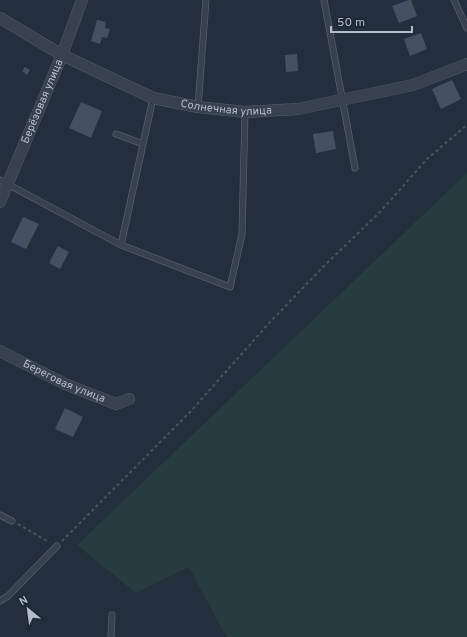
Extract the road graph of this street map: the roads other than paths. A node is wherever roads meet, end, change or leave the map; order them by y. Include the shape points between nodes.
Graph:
1 (82, 0) edge
2 (206, 0) edge
3 (324, 0) edge
4 (454, 0) edge
5 (0, 18) edge
6 (467, 28) edge
7 (62, 54) junction
8 (467, 64) edge
9 (153, 98) junction
10 (342, 100) junction
11 (198, 107) junction
12 (245, 112) junction
13 (116, 134) dead end
14 (143, 144) junction
15 (355, 168) dead end
16 (4, 182) edge
17 (0, 202) edge
18 (121, 245) junction
19 (0, 351) edge
20 (129, 399) dead end
21 (0, 515) edge
22 (12, 521) road end
23 (57, 546) road end
24 (0, 601) edge
25 (112, 615) dead end
26 (111, 637) edge

1 - 7 street, Берёзовая улица
2 - 11 lane
3 - 10 lane
4 - 6 lane
5 - 7 street, Солнечная улица
7 - 9 street, Солнечная улица
7 - 16 street, Берёзовая улица
8 - 10 street, Солнечная улица via 412,85
9 - 11 street, Солнечная улица
9 - 14 lane
10 - 12 street, Солнечная улица via 298,109
10 - 15 lane
11 - 12 street, Солнечная улица
12 - 18 lane via 242,234 230,287
13 - 14 lane
14 - 18 lane
16 - 17 street, Берёзовая улица
16 - 18 lane
19 - 20 street, Береговая улица via 65,384 116,404
21 - 22 lane
23 - 24 lane
25 - 26 lane

